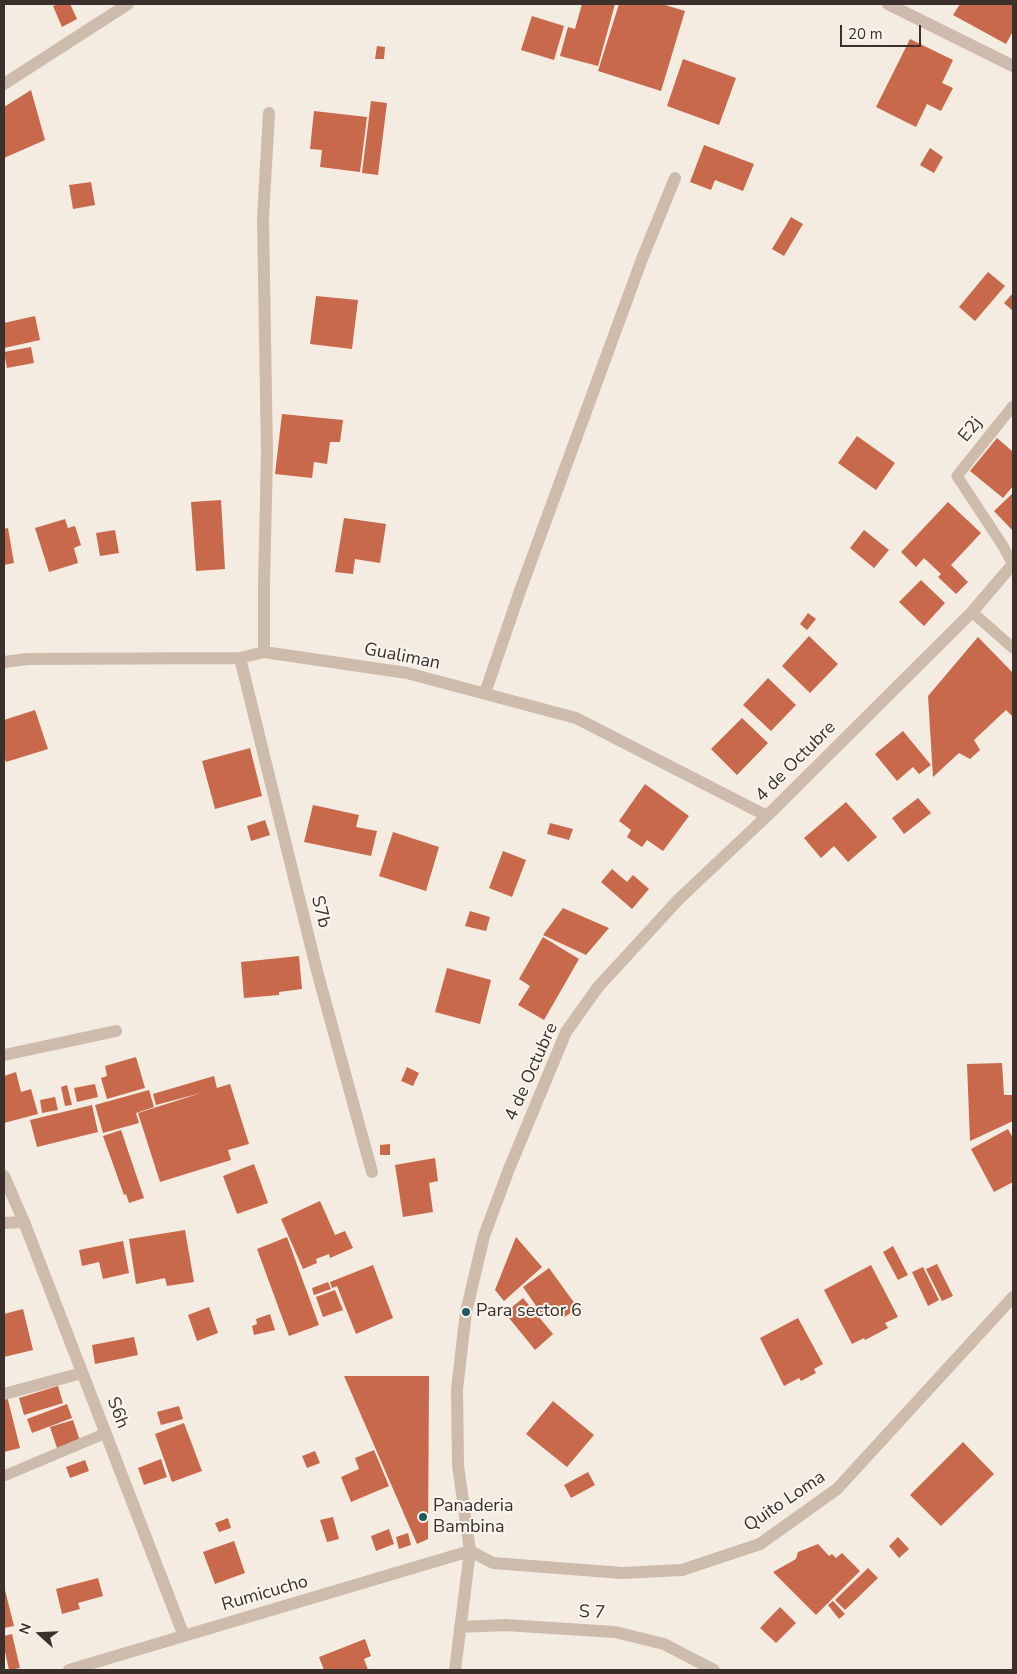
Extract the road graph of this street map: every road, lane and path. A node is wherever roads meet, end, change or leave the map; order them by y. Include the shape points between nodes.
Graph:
1 (128, 4) edge
2 (888, 4) edge
3 (1013, 66) edge
4 (4, 84) edge
5 (269, 113) dead end
6 (675, 178) dead end
7 (1013, 406) edge
8 (1013, 564) edge
9 (972, 612) junction
10 (1013, 648) edge
11 (264, 652) junction
12 (240, 658) junction
13 (4, 662) edge
14 (485, 692) junction
15 (767, 816) junction
16 (116, 1031) dead end
17 (4, 1056) edge
18 (372, 1172) dead end
19 (4, 1176) edge
20 (24, 1222) junction
21 (4, 1223) edge
22 (1013, 1297) edge
23 (82, 1373) junction
24 (4, 1394) edge
25 (106, 1433) junction
26 (4, 1476) edge
27 (470, 1551) junction
28 (460, 1627) junction
29 (184, 1636) junction
30 (69, 1670) edge
31 (455, 1670) edge
32 (714, 1670) edge

1 - 4 street
2 - 3 street
5 - 11 street via 263,218 267,454
6 - 14 street
7 - 8 lane, E2j via 957,476
8 - 9 street, 4 de Octubre
9 - 10 lane
9 - 15 street, 4 de Octubre
11 - 12 street, Gualiman
11 - 14 street, Gualiman via 407,673
12 - 13 street, Gualiman via 27,659
12 - 18 street, S7b via 317,971
14 - 15 street, Gualiman via 576,718
15 - 27 street, 4 de Octubre via 679,899 598,987 566,1032 509,1169 484,1236 466,1312 458,1389 458,1466
16 - 17 street
19 - 20 street, S6h
20 - 21 street
20 - 23 street, S6h
22 - 27 street, Quito Loma via 838,1489 760,1544 682,1570 622,1573 493,1563
23 - 24 street
23 - 25 street, S6h
25 - 26 lane
25 - 29 street, S6h
27 - 28 street, 4 de Octubre
27 - 29 street, Rumicucho
28 - 31 street, 4 de Octubre
28 - 32 street, S 7 via 505,1625 615,1632 664,1644
29 - 30 street, Rumicucho

